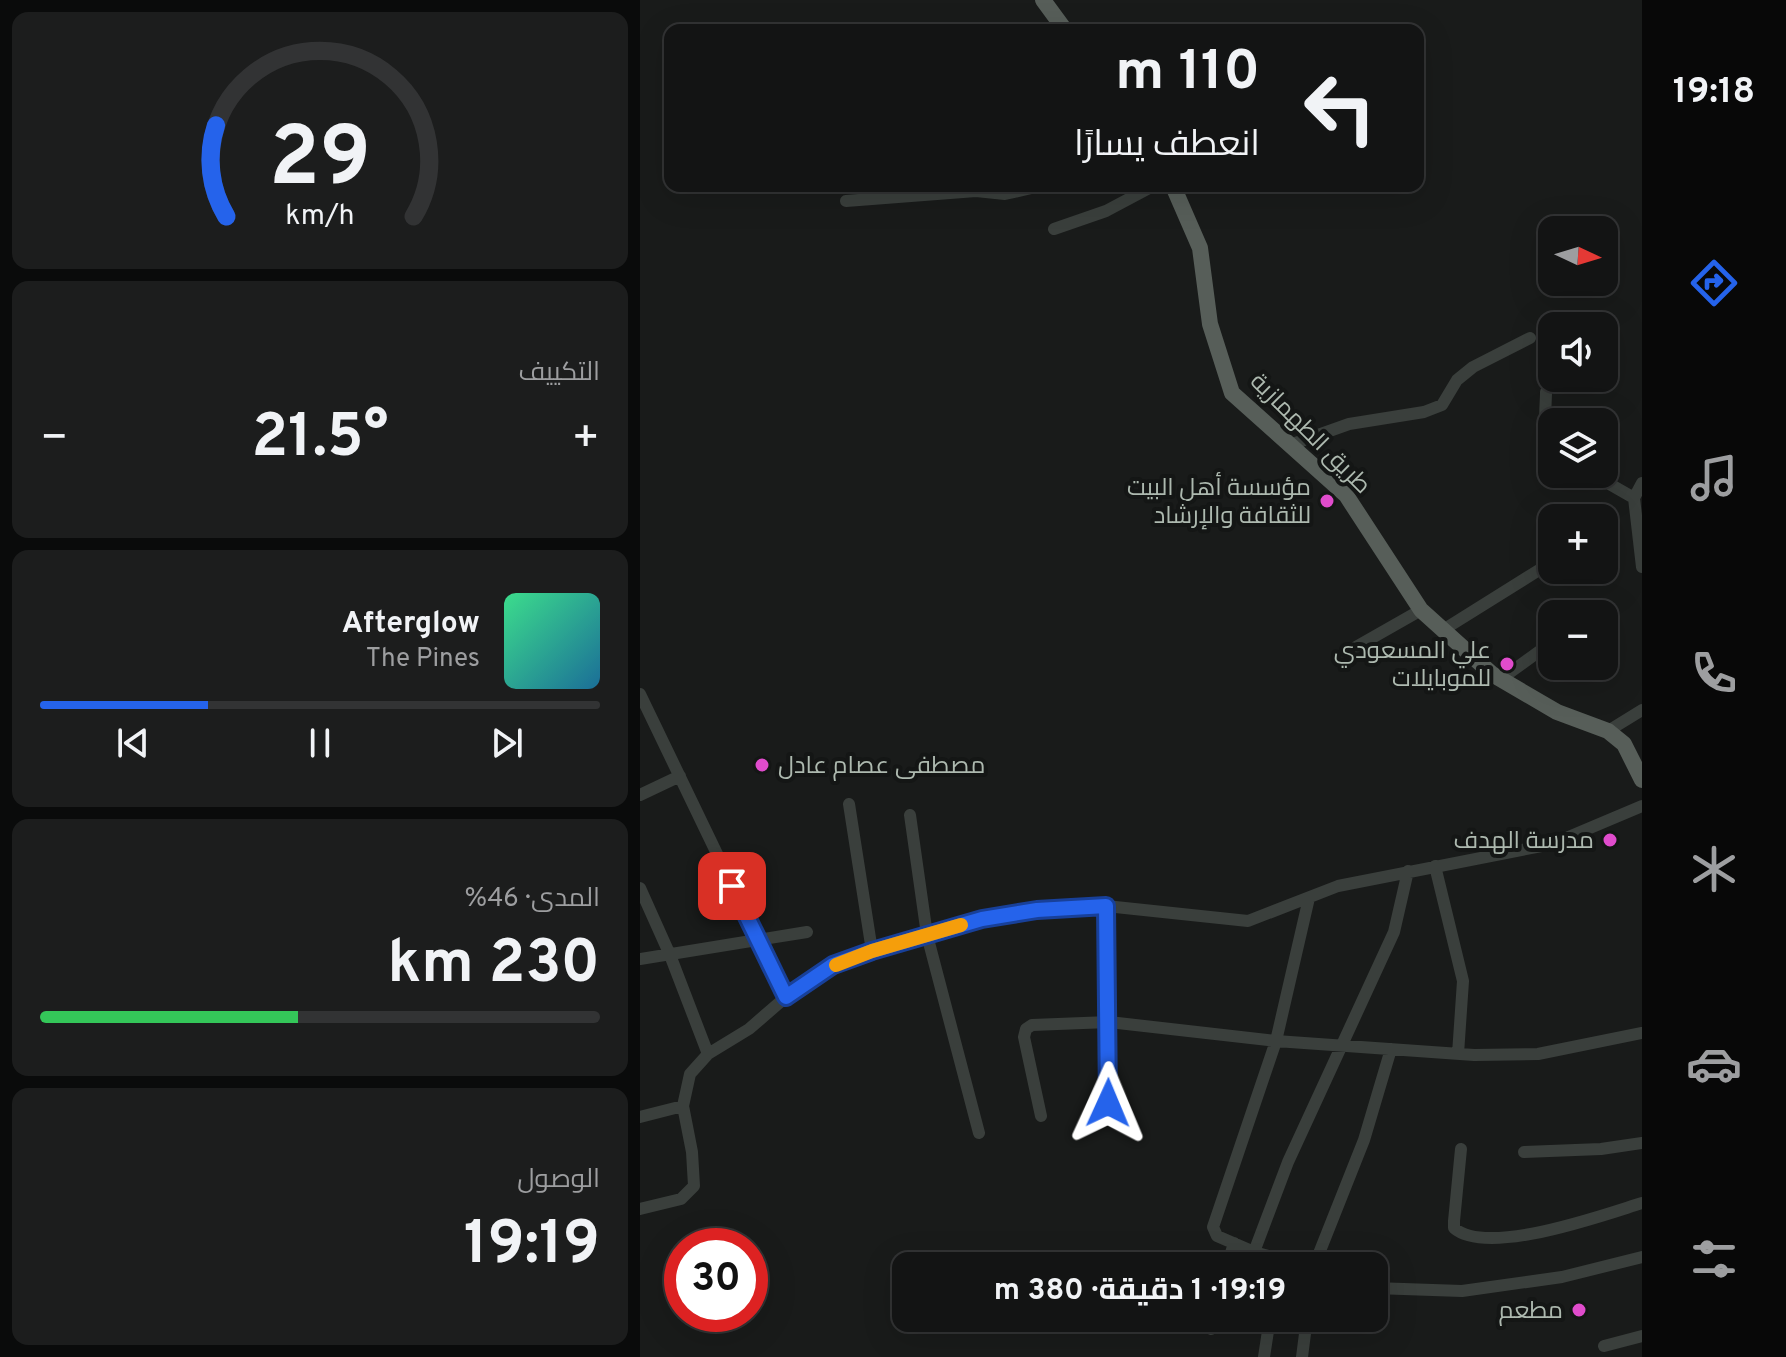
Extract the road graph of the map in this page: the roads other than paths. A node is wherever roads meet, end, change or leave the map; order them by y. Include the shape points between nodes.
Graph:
1 (1043, 0) edge
2 (1061, 24) edge
3 (963, 192) edge
4 (986, 192) edge
5 (1014, 192) edge
6 (1142, 192) edge
7 (1176, 192) edge
8 (846, 201) dead end
9 (1054, 229) dead end
10 (1530, 338) dead end
11 (1546, 392) dead end
12 (1545, 408) edge
13 (1290, 445) junction
14 (1642, 483) edge
15 (1616, 488) edge
16 (1634, 498) junction
17 (1642, 567) edge
18 (1538, 571) edge
19 (1421, 610) junction
20 (1443, 630) junction
21 (1356, 647) dead end
22 (1538, 652) edge
23 (1501, 679) junction
24 (640, 694) edge
25 (1642, 710) edge
26 (1608, 731) junction
27 (680, 776) junction
28 (1642, 780) edge
29 (640, 795) edge
30 (849, 804) dead end
31 (1642, 806) edge
32 (910, 815) dead end
33 (1435, 866) junction
34 (1408, 871) junction
35 (640, 888) edge
36 (1309, 898) junction
37 (1106, 906) junction
38 (807, 932) dead end
39 (927, 935) junction
40 (758, 940) junction
41 (872, 951) junction
42 (670, 955) junction
43 (640, 959) edge
44 (786, 997) junction
45 (1109, 1022) junction
46 (1642, 1033) edge
47 (1276, 1041) junction
48 (1339, 1046) junction
49 (1391, 1049) junction
50 (708, 1054) junction
51 (1458, 1054) junction
52 (1108, 1103) dead end
53 (683, 1106) junction
54 (1041, 1116) dead end
55 (640, 1117) edge
56 (979, 1133) dead end
57 (1642, 1143) edge
58 (1461, 1149) dead end
59 (1524, 1152) dead end
60 (1642, 1203) edge
61 (640, 1209) edge
62 (1234, 1243) junction
63 (1231, 1252) edge
64 (1254, 1252) joint
65 (1320, 1252) edge
66 (1642, 1257) edge
67 (1388, 1288) edge
68 (1268, 1332) edge
69 (1305, 1332) edge
70 (1642, 1336) edge
71 (1604, 1346) dead end
72 (1264, 1357) edge
73 (1302, 1357) edge

1 - 2 main road
3 - 8 street
4 - 5 street
6 - 9 street
7 - 13 main road, طريق الطهمازية via 1200,248 1210,324 1232,393
10 - 13 street via 1473,367 1457,380 1442,405 1349,424
11 - 12 street
13 - 19 main road, طريق الطهمازية via 1346,495
14 - 16 street
15 - 16 street
16 - 17 street
18 - 20 street
19 - 20 main road, طريق الطهمازية
19 - 21 street
20 - 23 main road, طريق الطهمازية
22 - 23 street
23 - 26 main road, طريق الطهمازية via 1557,712
24 - 27 street
25 - 26 street
26 - 28 main road via 1624,744
27 - 29 street
27 - 40 street
30 - 41 street
31 - 33 street via 1552,844
32 - 39 street
33 - 34 street
33 - 51 street via 1463,981
34 - 36 street
34 - 48 street via 1394,932
35 - 42 street
36 - 37 street via 1248,921
36 - 47 street
37 - 39 street via 1023,912
37 - 45 street
38 - 40 street
39 - 41 street
39 - 56 street
40 - 42 street
40 - 44 street
41 - 44 street via 833,965
42 - 43 street
42 - 50 street
44 - 50 street via 749,1029
45 - 47 street
45 - 52 street
45 - 54 street via 1026,1029
46 - 51 street via 1538,1054
47 - 48 street
47 - 62 street via 1213,1227 1217,1236
48 - 49 street
48 - 64 street
49 - 51 street
49 - 65 street via 1364,1140
50 - 53 street via 690,1074
53 - 55 street
53 - 61 street via 694,1186 681,1199
57 - 59 street
58 - 60 street via 1454,1221 1460,1233 1494,1239 1553,1230
62 - 63 street
62 - 64 street
66 - 67 street via 1562,1277 1462,1291
68 - 72 street
69 - 73 street
70 - 71 street

